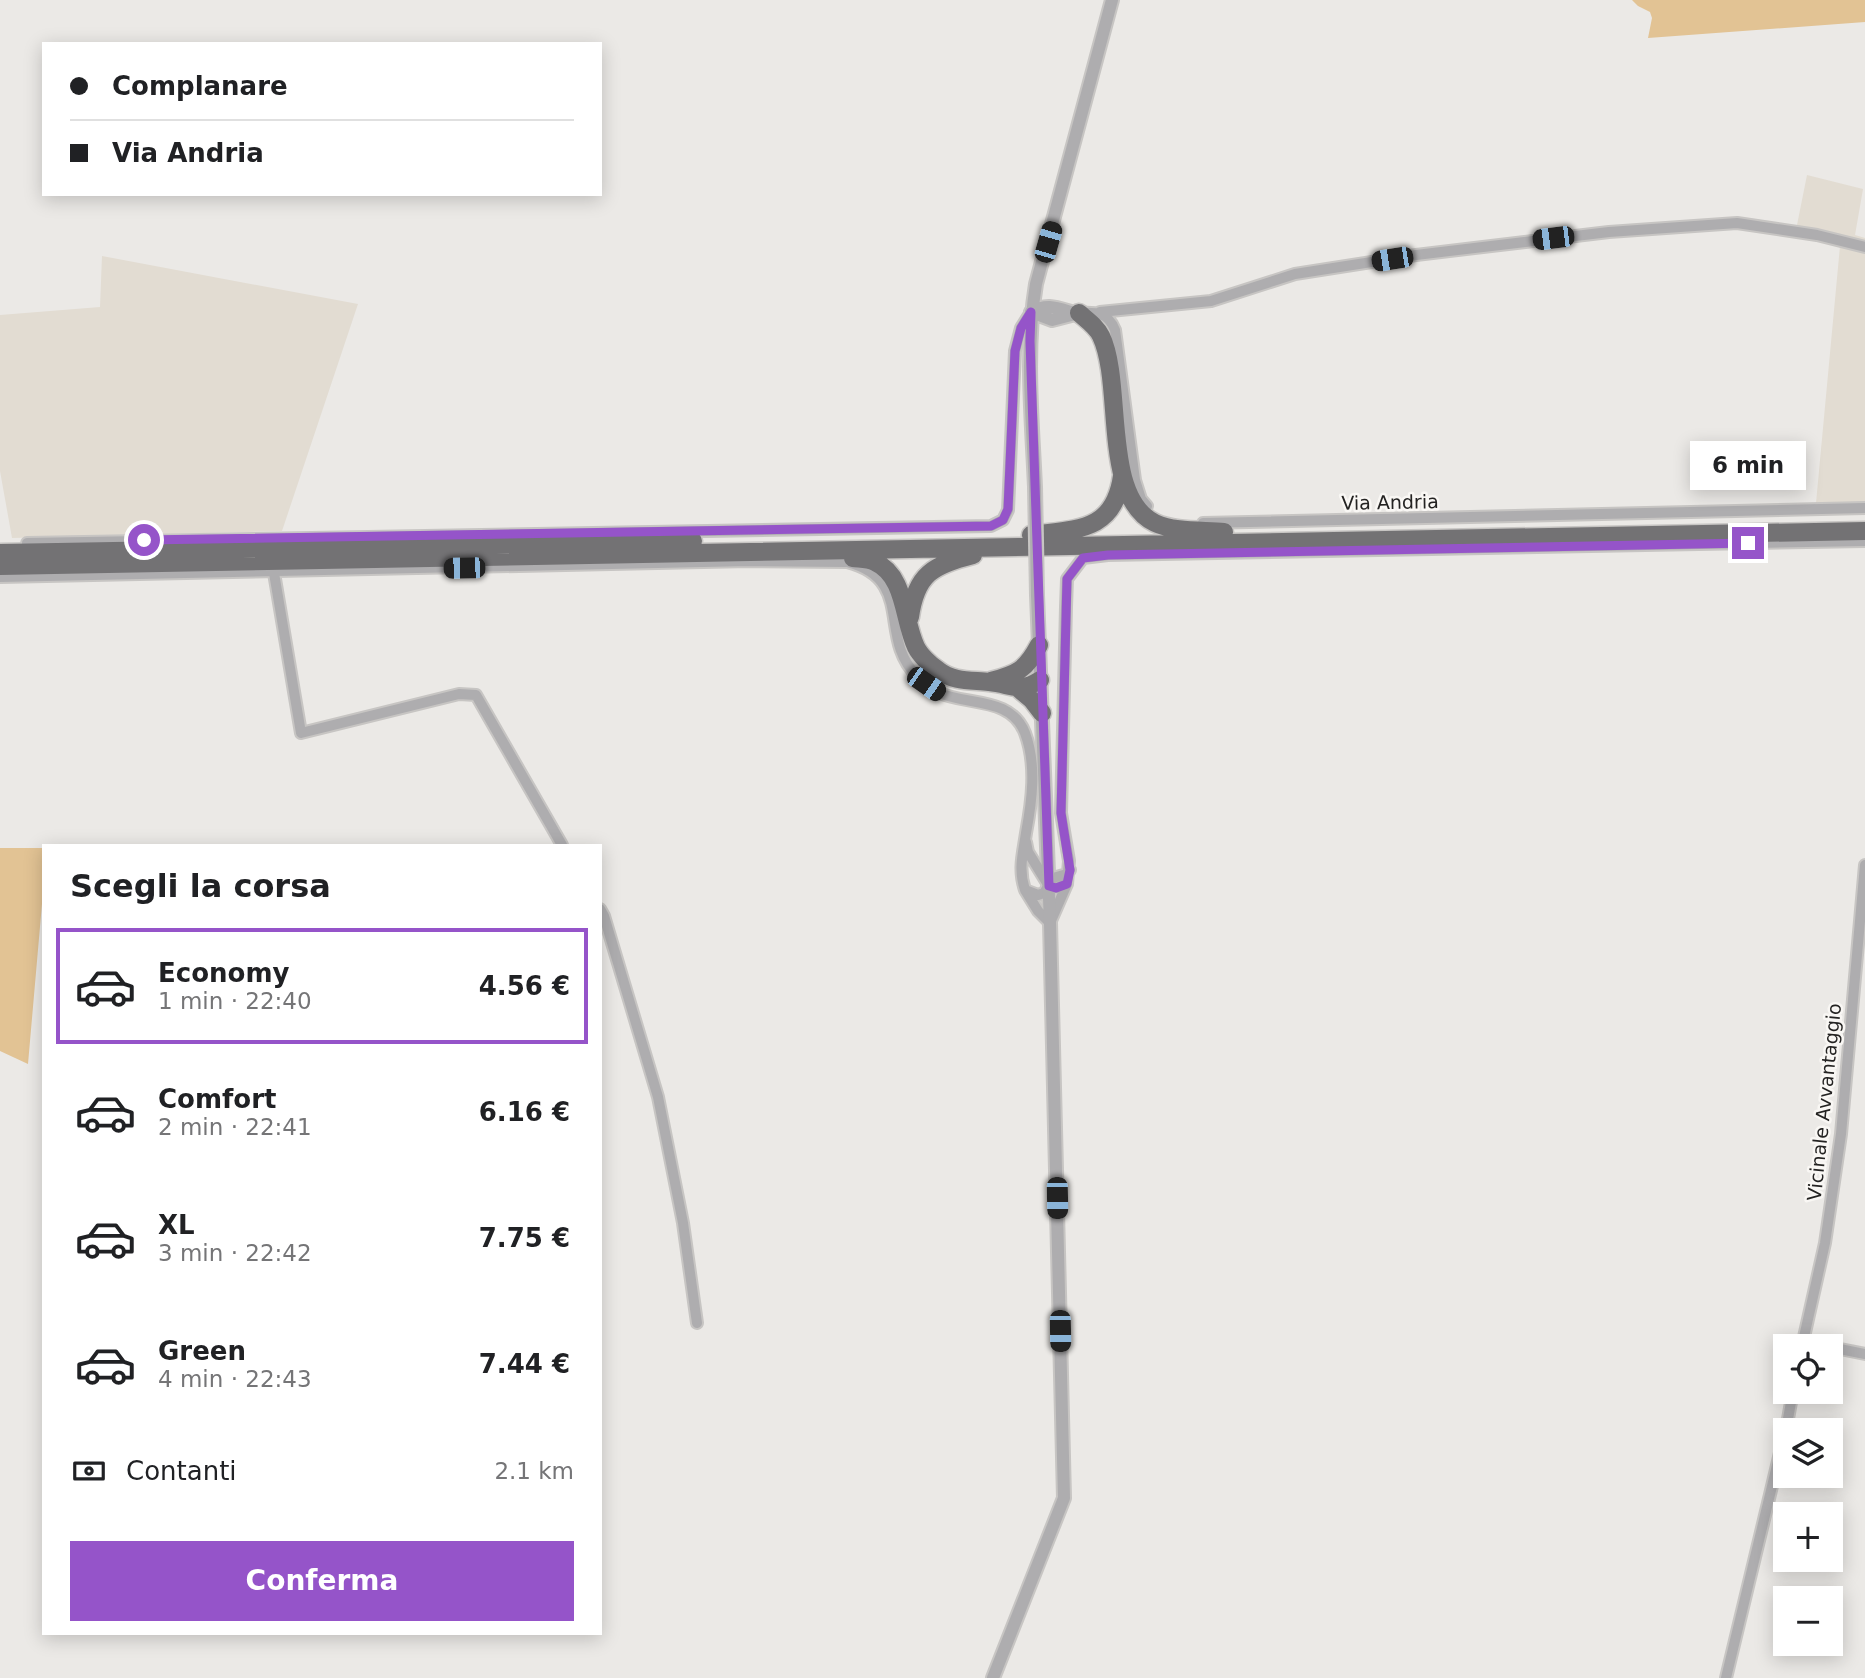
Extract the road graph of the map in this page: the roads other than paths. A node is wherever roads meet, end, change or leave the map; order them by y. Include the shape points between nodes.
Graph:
1 (1112, 0) edge
2 (1865, 247) edge
3 (1036, 284) junction
4 (1051, 306) junction
5 (1031, 312) junction
6 (1084, 313) junction
7 (1052, 320) junction
8 (1030, 341) junction
9 (1122, 473) junction
10 (1865, 508) edge
11 (1865, 520) edge
12 (1865, 531) edge
13 (1224, 532) junction
14 (1031, 535) junction
15 (1865, 541) edge
16 (27, 542) dead end
17 (1001, 547) junction
18 (781, 551) junction
19 (0, 553) edge
20 (0, 566) edge
21 (274, 572) junction
22 (0, 577) edge
23 (909, 624) junction
24 (1039, 645) junction
25 (1040, 680) junction
26 (1017, 682) junction
27 (1042, 713) junction
28 (1025, 839) junction
29 (561, 844) edge
30 (1048, 853) junction
31 (1032, 860) junction
32 (1865, 865) edge
33 (1070, 870) junction
34 (1067, 884) junction
35 (1049, 886) junction
36 (1025, 890) junction
37 (602, 914) edge
38 (1050, 923) junction
39 (697, 1322) dead end
40 (1805, 1334) edge
41 (1843, 1349) edge
42 (1865, 1354) edge
43 (1773, 1481) edge
44 (993, 1678) edge
45 (1726, 1678) edge

1 - 3 street
2 - 6 street via 1737,222 1609,232 1295,274 1211,301
3 - 4 street
3 - 5 street
4 - 5 street
4 - 6 street
5 - 7 street
5 - 8 street
5 - 16 street via 1015,351 1008,509 1003,520 991,526
6 - 7 street
6 - 9 highway via 1101,335 1108,356
6 - 10 street, Via Andria via 1112,321 1135,480 1141,499 1165,520 1260,523
7 - 8 street
8 - 24 street, bridge
9 - 13 highway via 1132,501 1153,522
9 - 14 highway via 1112,509 1093,524
11 - 13 highway
12 - 17 highway
13 - 14 highway
14 - 19 highway
15 - 33 street via 1083,558 1067,579 1061,813
17 - 18 highway
17 - 23 highway via 943,563 924,577 913,596
18 - 20 highway
18 - 23 highway via 793,556 874,562 891,575
21 - 22 street
21 - 28 street via 749,561 862,566 891,594 901,654 914,674 938,693 1003,709 1016,717 1025,731 1032,775
21 - 29 street via 301,733 459,694 476,695
23 - 26 highway via 916,648 939,672 963,681
24 - 25 street
24 - 26 highway
25 - 26 highway via 1028,675
25 - 27 street
26 - 27 highway
27 - 30 street
28 - 31 street
28 - 36 street via 1020,866
30 - 31 street
30 - 35 street
31 - 35 street
32 - 40 street, Vicinale Avvantaggio via 1841,1134 1825,1243
33 - 34 street
33 - 35 street via 1053,878
34 - 35 street
34 - 38 street
35 - 36 street via 1038,895
35 - 38 street
36 - 38 street
37 - 39 street via 658,1097
38 - 44 street via 1064,1498
41 - 42 street
43 - 45 street

